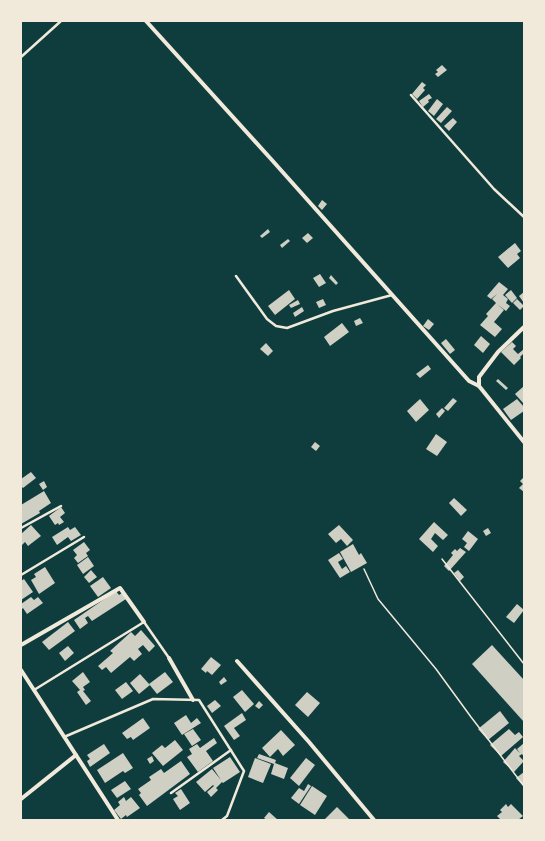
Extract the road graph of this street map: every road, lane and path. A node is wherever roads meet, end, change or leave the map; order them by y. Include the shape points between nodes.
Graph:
1 (61, 21) edge
2 (146, 21) edge
3 (21, 57) edge
4 (411, 94) dead end
5 (524, 217) edge
6 (236, 276) dead end
7 (393, 295) junction
8 (524, 327) edge
9 (478, 386) junction
10 (524, 442) edge
11 (61, 506) dead end
12 (21, 528) edge
13 (84, 537) dead end
14 (442, 559) dead end
15 (364, 569) dead end
16 (21, 575) edge
17 (144, 622) junction
18 (21, 646) edge
19 (169, 658) joint
20 (237, 661) dead end
21 (524, 664) edge
22 (21, 670) edge
23 (34, 690) junction
24 (193, 700) junction
25 (64, 737) junction
26 (231, 750) junction
27 (76, 755) junction
28 (524, 786) edge
29 (171, 793) dead end
30 (21, 799) edge
31 (118, 820) edge
32 (222, 820) edge
33 (374, 820) edge

1 - 3 lane
2 - 7 street
4 - 5 lane via 494,189
6 - 7 lane via 267,319 280,328
7 - 9 street via 469,381
8 - 9 street via 498,352 479,377
9 - 10 street
11 - 12 lane
13 - 16 lane
14 - 21 path
15 - 28 path via 378,599 436,669
17 - 18 street via 120,588
17 - 19 lane
17 - 23 lane
19 - 24 street
20 - 33 street
22 - 23 street
23 - 25 street
24 - 25 lane via 153,699
24 - 26 lane via 199,700
25 - 27 street
26 - 29 lane
26 - 32 lane via 244,771 227,816
27 - 30 street
27 - 31 street

